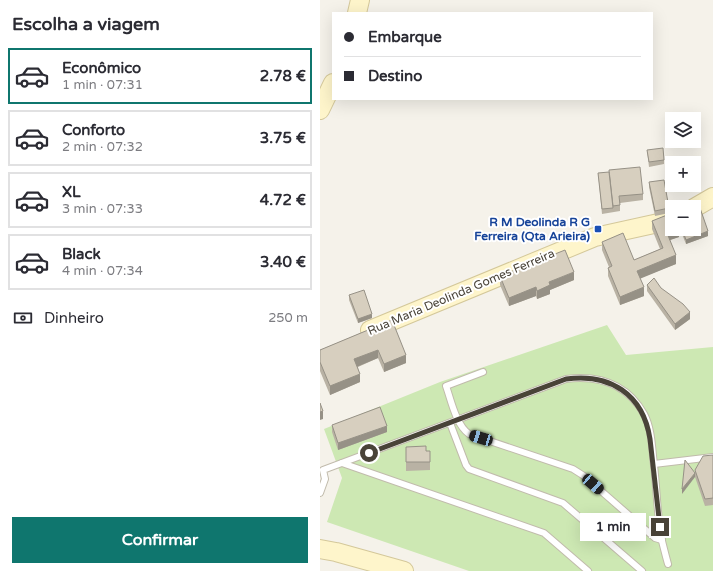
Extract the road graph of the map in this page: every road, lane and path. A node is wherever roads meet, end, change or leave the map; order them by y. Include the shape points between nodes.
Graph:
1 (360, 0) edge
2 (357, 12) edge
3 (332, 85) edge
4 (320, 110) edge
5 (713, 197) edge
6 (701, 204) edge
7 (665, 221) edge
8 (358, 335) edge
9 (483, 372) dead end
10 (458, 419) junction
11 (450, 423) junction
12 (713, 456) edge
13 (320, 463) edge
14 (342, 463) junction
15 (654, 464) junction
16 (321, 471) edge
17 (320, 493) edge
18 (662, 540) junction
19 (320, 549) edge
20 (668, 564) dead end
21 (404, 571) edge
22 (588, 571) edge
23 (642, 571) edge

1 - 2 street
3 - 4 street
5 - 6 street
7 - 8 street, Rua Maria Deolinda Gomes Ferreira via 595,236
9 - 10 lane via 446,386
10 - 11 lane
10 - 15 lane via 566,379 596,378 618,387 637,404 648,427
10 - 18 lane via 462,428 469,434 581,473 655,538
11 - 14 lane
11 - 23 lane via 469,470 563,503
12 - 15 lane
13 - 16 lane
14 - 16 lane
14 - 22 lane via 544,533
15 - 18 lane
16 - 17 lane via 325,479
18 - 20 lane
19 - 21 street

